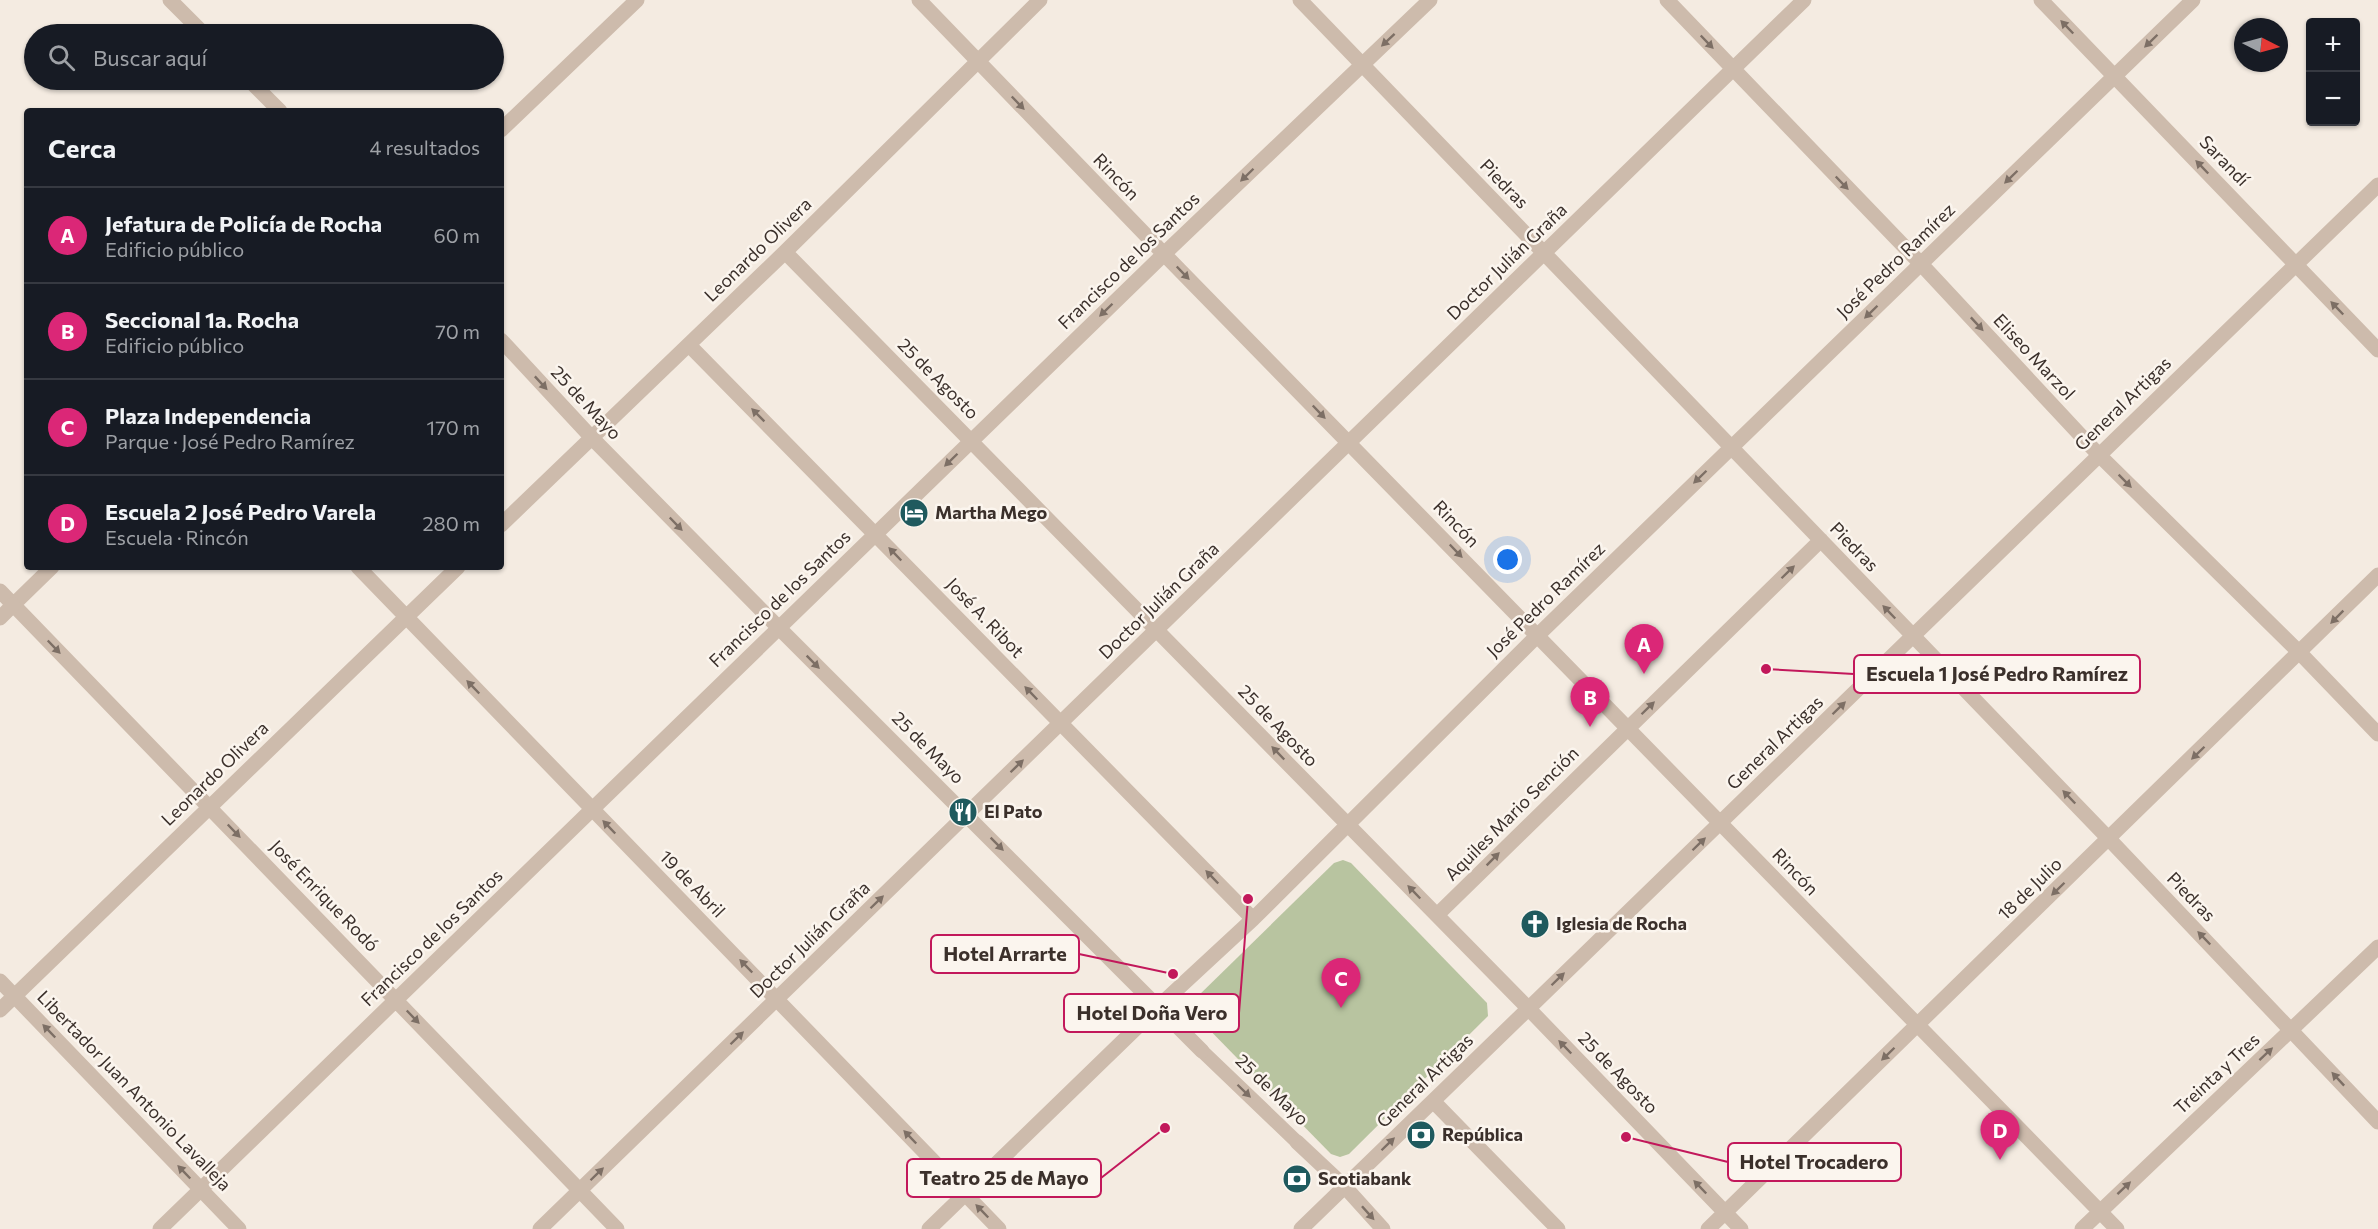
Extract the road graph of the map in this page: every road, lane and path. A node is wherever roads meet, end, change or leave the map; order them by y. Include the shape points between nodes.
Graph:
1 (170, 0) edge
2 (637, 0) edge
3 (919, 0) edge
4 (1040, 0) edge
5 (1300, 0) edge
6 (1430, 0) edge
7 (1666, 0) edge
8 (1804, 0) edge
9 (2041, 0) edge
10 (2193, 0) edge
11 (194, 24) edge
12 (977, 61) junction
13 (1363, 64) junction
14 (1733, 70) junction
15 (2115, 76) junction
16 (259, 90) edge
17 (277, 108) edge
18 (504, 127) edge
19 (2378, 185) edge
20 (785, 252) junction
21 (1544, 253) junction
22 (1164, 254) junction
23 (1921, 264) junction
24 (2297, 266) junction
25 (504, 343) edge
26 (689, 345) junction
27 (2378, 350) edge
28 (592, 438) junction
29 (972, 440) junction
30 (1349, 443) junction
31 (1731, 447) junction
32 (2098, 454) junction
33 (504, 522) edge
34 (875, 534) junction
35 (1821, 540) junction
36 (49, 570) edge
37 (361, 570) edge
38 (455, 570) edge
39 (2378, 575) edge
40 (0, 591) edge
41 (13, 605) junction
42 (406, 617) junction
43 (0, 618) edge
44 (778, 627) junction
45 (1157, 630) junction
46 (1538, 635) junction
47 (1913, 637) junction
48 (2300, 653) junction
49 (1061, 723) junction
50 (1628, 727) junction
51 (2378, 734) edge
52 (210, 806) junction
53 (592, 810) junction
54 (967, 814) junction
55 (1347, 823) junction
56 (1720, 823) junction
57 (2109, 839) junction
58 (1437, 915) junction
59 (1253, 919) junction
60 (2378, 947) edge
61 (0, 981) edge
62 (15, 996) junction
63 (777, 999) junction
64 (396, 1000) junction
65 (1158, 1007) junction
66 (1528, 1008) junction
67 (0, 1010) edge
68 (1917, 1026) junction
69 (2291, 1030) junction
70 (1202, 1051) joint
71 (1433, 1101) junction
72 (2378, 1122) edge
73 (1297, 1142) joint
74 (1345, 1187) junction
75 (201, 1189) junction
76 (580, 1190) junction
77 (966, 1194) junction
78 (2100, 1211) junction
79 (1725, 1212) junction
80 (160, 1229) edge
81 (239, 1229) edge
82 (540, 1229) edge
83 (617, 1229) edge
84 (929, 1229) edge
85 (999, 1229) edge
86 (1301, 1229) edge
87 (1383, 1229) edge
88 (1558, 1229) edge
89 (1708, 1229) edge
90 (1741, 1229) edge
91 (2082, 1229) edge
92 (2117, 1229) edge

1 - 11 street
2 - 18 street
3 - 12 street, Rincón
4 - 12 street, Leonardo Olivera
5 - 13 street, Piedras
6 -> 13 street, Francisco de los Santos
7 -> 14 street, Eliseo Marzol
8 - 14 street, Doctor Julián Graña
15 -> 9 street, Sarandí
10 -> 15 street, José Pedro Ramírez
12 - 20 street, Leonardo Olivera
12 -> 22 street, Rincón
13 - 21 street, Piedras
13 -> 22 street, Francisco de los Santos
14 - 21 street, Doctor Julián Graña
14 -> 23 street, Eliseo Marzol
15 -> 23 street, José Pedro Ramírez
24 -> 15 street, Sarandí
16 - 17 street
19 - 24 street, General Artigas
20 - 26 street, Leonardo Olivera
20 - 29 street, 25 de Agosto
21 - 30 street, Doctor Julián Graña
21 - 31 street, Piedras
22 -> 29 street, Francisco de los Santos
22 -> 30 street, Rincón
23 -> 31 street, José Pedro Ramírez
23 -> 32 street, Eliseo Marzol
27 -> 24 street, Sarandí
24 - 32 street, General Artigas
25 -> 28 street, 25 de Mayo
26 - 28 street, Leonardo Olivera
34 -> 26 street, José A. Ribot
28 - 33 street, Leonardo Olivera
28 -> 44 street, 25 de Mayo
29 -> 34 street, Francisco de los Santos
29 - 45 street, 25 de Agosto
30 - 45 street, Doctor Julián Graña
30 -> 46 street, Rincón
31 - 35 street, Piedras
31 -> 46 street, José Pedro Ramírez
32 - 47 street, General Artigas
32 -> 48 street, Eliseo Marzol
34 - 44 street, Francisco de los Santos
49 -> 34 street, José A. Ribot
47 -> 35 street, Piedras
50 -> 35 street, Aquiles Mario Sención
36 - 41 street
37 - 42 street, 19 de Abril
38 - 42 street, Leonardo Olivera
39 -> 48 street, 18 de Julio
40 - 41 street, José Enrique Rodó
41 - 43 street
41 -> 52 street, José Enrique Rodó
42 - 52 street, Leonardo Olivera
53 -> 42 street, 19 de Abril
44 - 53 street, Francisco de los Santos
44 -> 54 street, 25 de Mayo
45 - 49 street, Doctor Julián Graña
55 -> 45 street, 25 de Agosto
46 - 50 street, Rincón
46 - 55 street, José Pedro Ramírez
56 -> 47 street, General Artigas
57 -> 47 street, Piedras
48 - 51 street, Eliseo Marzol
48 -> 57 street, 18 de Julio
54 -> 49 street, Doctor Julián Graña
59 -> 49 street, José A. Ribot
50 - 56 street, Rincón
58 -> 50 street, Aquiles Mario Sención
52 - 62 street, Leonardo Olivera
52 -> 64 street, José Enrique Rodó
63 -> 53 street, 19 de Abril
53 - 64 street, Francisco de los Santos
63 -> 54 street, Doctor Julián Graña
54 -> 65 street, 25 de Mayo
58 -> 55 street, 25 de Agosto
55 - 59 street, José Pedro Ramírez
66 -> 56 street, General Artigas
56 - 68 street, Rincón
57 -> 68 street, 18 de Julio
69 -> 57 street, Piedras
58 - 66 street, 25 de Agosto
59 - 65 street, José Pedro Ramírez
60 - 69 street, Treinta y Tres
61 - 62 street, Libertador Juan Antonio Lavalleja
62 - 67 street, Leonardo Olivera
75 -> 62 street, Libertador Juan Antonio Lavalleja
76 -> 63 street, Doctor Julián Graña
77 -> 63 street, 19 de Abril
64 - 75 street, Francisco de los Santos
64 -> 76 street, José Enrique Rodó
65 - 70 street, 25 de Mayo
65 - 77 street, José Pedro Ramírez
66 - 71 street, General Artigas
79 -> 66 street, 25 de Agosto
68 - 78 street, Rincón
68 -> 79 street, 18 de Julio
72 -> 69 street, Piedras
78 -> 69 street, Treinta y Tres
70 -> 73 street, 25 de Mayo
74 -> 71 street, General Artigas
71 - 88 street
73 - 74 street, 25 de Mayo
74 - 86 street, General Artigas
74 -> 87 street, 25 de Mayo
75 - 80 street, Francisco de los Santos
75 - 81 street, Libertador Juan Antonio Lavalleja
76 - 82 street, Doctor Julián Graña
76 - 83 street, José Enrique Rodó
77 - 84 street, José Pedro Ramírez
85 -> 77 street, 19 de Abril
78 - 91 street, Treinta y Tres
78 - 92 street, Rincón
79 - 89 street, 18 de Julio
79 - 90 street, 25 de Agosto

